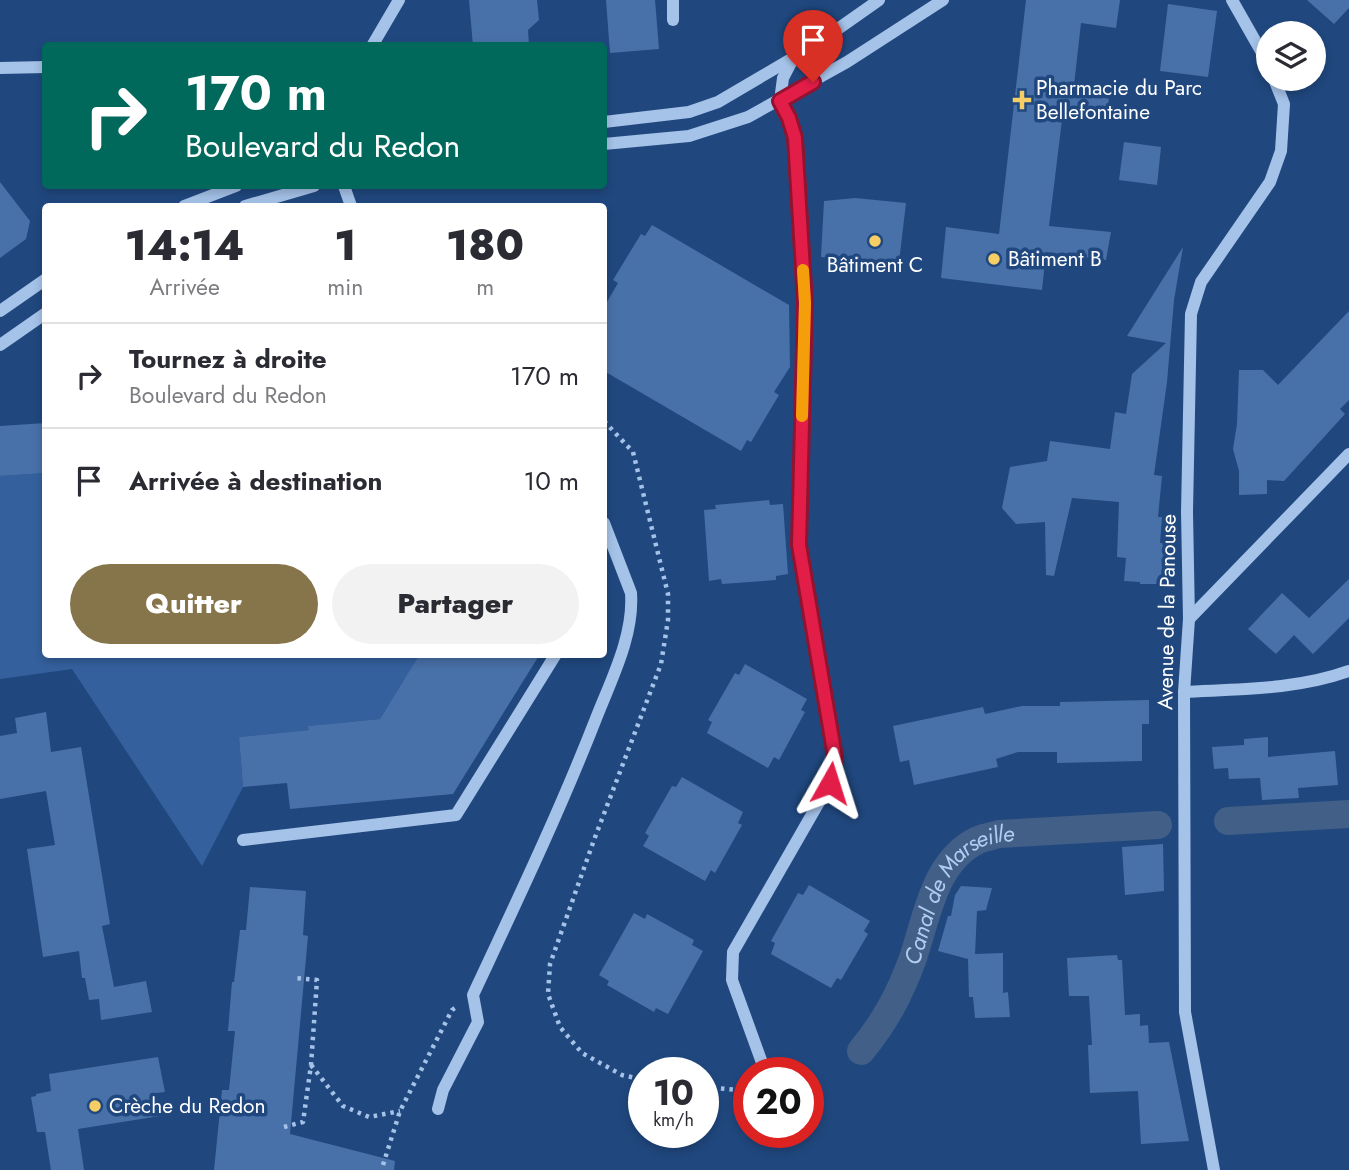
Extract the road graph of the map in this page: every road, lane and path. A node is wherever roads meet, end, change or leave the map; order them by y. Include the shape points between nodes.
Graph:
1 (400, 0) edge
2 (673, 0) edge
3 (879, 0) edge
4 (923, 0) edge
5 (943, 0) edge
6 (1231, 0) edge
7 (919, 16) junction
8 (673, 20) dead end
9 (374, 42) edge
10 (1256, 43) edge
11 (794, 57) junction
12 (42, 66) edge
13 (0, 68) edge
14 (1279, 91) edge
15 (780, 101) junction
16 (607, 122) edge
17 (607, 144) edge
18 (229, 189) edge
19 (304, 189) edge
20 (192, 203) edge
21 (256, 203) edge
22 (42, 282) edge
23 (0, 311) edge
24 (42, 316) edge
25 (0, 345) edge
26 (607, 424) edge
27 (1349, 454) edge
28 (607, 531) edge
29 (1189, 619) junction
30 (554, 658) edge
31 (1349, 671) edge
32 (1184, 692) junction
33 (243, 840) dead end
34 (295, 978) dead end
35 (473, 995) junction
36 (760, 1057) edge
37 (311, 1065) junction
38 (628, 1076) edge
39 (438, 1109) dead end
40 (400, 1111) junction
41 (284, 1127) dead end
42 (383, 1165) dead end
43 (1214, 1170) edge

1 - 9 street
2 - 8 street
3 - 11 street
4 - 7 street
5 - 7 street
6 - 10 street
7 - 15 street
11 - 15 street via 783,78
11 - 16 street via 718,102 689,112
12 - 13 street
14 - 29 street, Avenue de la Panouse via 1284,104 1281,151 1270,182 1201,282 1191,314
15 - 17 street via 723,127 689,136
15 - 36 street via 795,138 805,303 799,545 835,757 830,783 733,952 732,980
18 - 20 street
19 - 21 street
22 - 23 street
24 - 25 street
26 - 38 path via 633,452 668,594 668,620 661,664 550,964 548,994 560,1027 582,1053
27 - 29 street
28 - 35 street via 631,593 622,653 567,793
29 - 32 street, Avenue de la Panouse
30 - 33 street via 456,815
31 - 32 street via 1322,681
32 - 43 street, Avenue de la Panouse via 1185,1012
34 - 37 path via 317,980
35 - 39 street via 478,1022
35 - 40 path via 452,1010
37 - 40 path via 343,1106 369,1117
37 - 41 path via 303,1122
40 - 42 path

